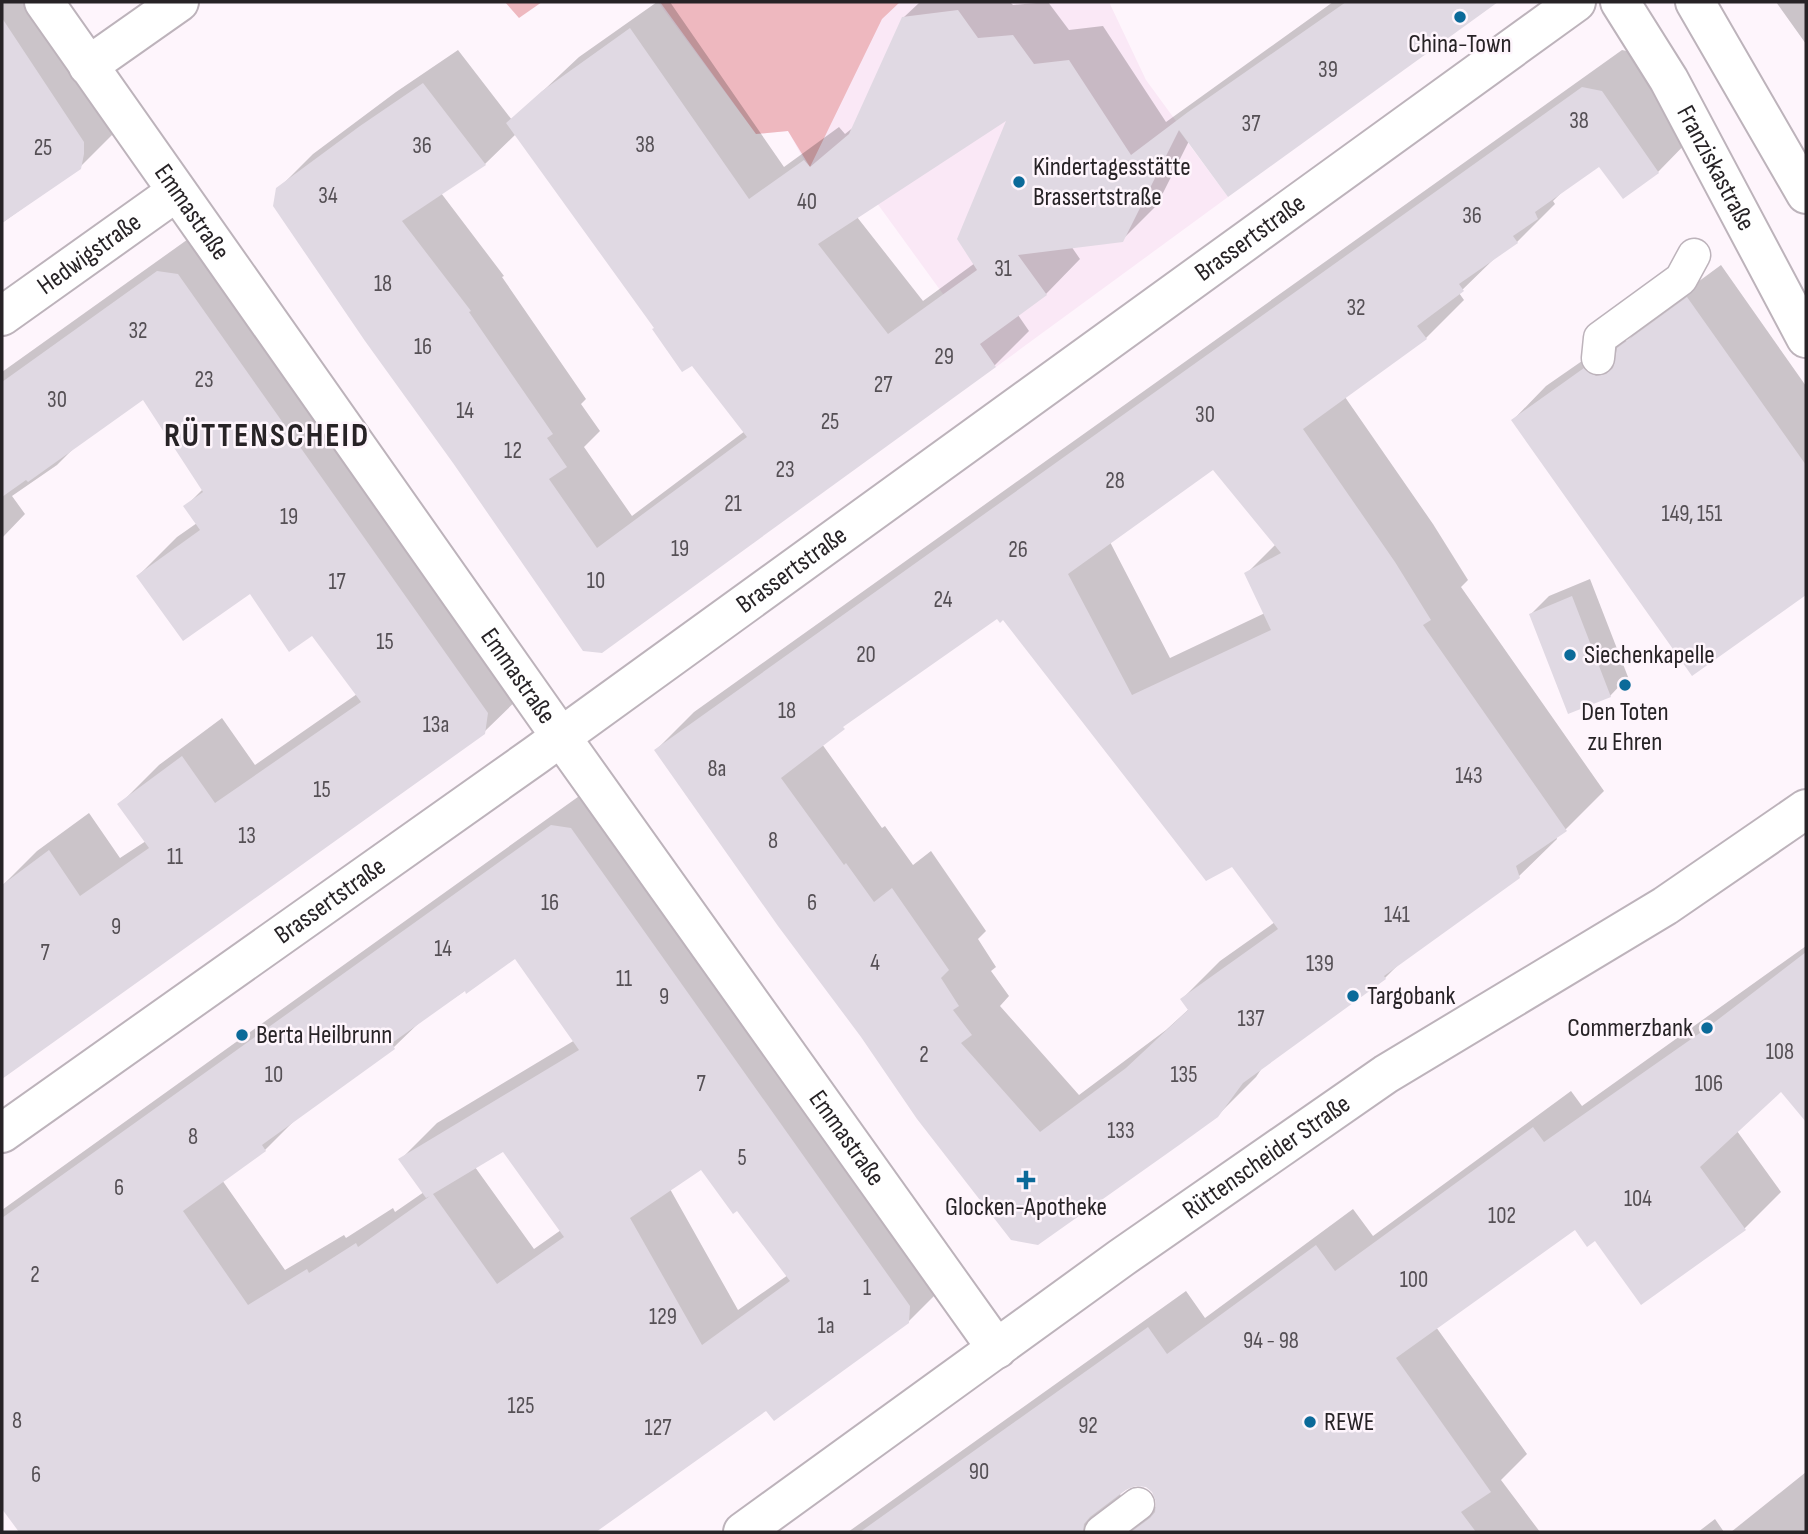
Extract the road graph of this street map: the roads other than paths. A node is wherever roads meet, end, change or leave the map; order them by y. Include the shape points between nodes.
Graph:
1 (44, 2) edge
2 (179, 2) edge
3 (1576, 2) edge
4 (1620, 2) edge
5 (1695, 2) edge
6 (88, 66) junction
7 (176, 192) junction
8 (1806, 194) edge
9 (1694, 255) dead end
10 (2, 316) edge
11 (1806, 338) edge
12 (1598, 358) dead end
13 (561, 737) junction
14 (1806, 809) edge
15 (2, 1133) edge
16 (997, 1349) junction
17 (1138, 1504) dead end
18 (743, 1532) edge
19 (1101, 1532) edge

1 - 6 street, Emmastraße
2 - 6 street
3 - 13 street, Brassertstraße
4 - 11 street, Franziskastraße via 1669,80
5 - 8 street
6 - 7 street, Emmastraße
7 - 10 street, Hedwigstraße
7 - 13 street, Emmastraße
9 - 12 lane via 1681,279 1600,338
13 - 15 street, Brassertstraße
13 - 16 street, Emmastraße
14 - 16 street, Rüttenscheider Straße via 1665,906 1387,1074
16 - 18 street, Rüttenscheider Straße
17 - 19 lane

